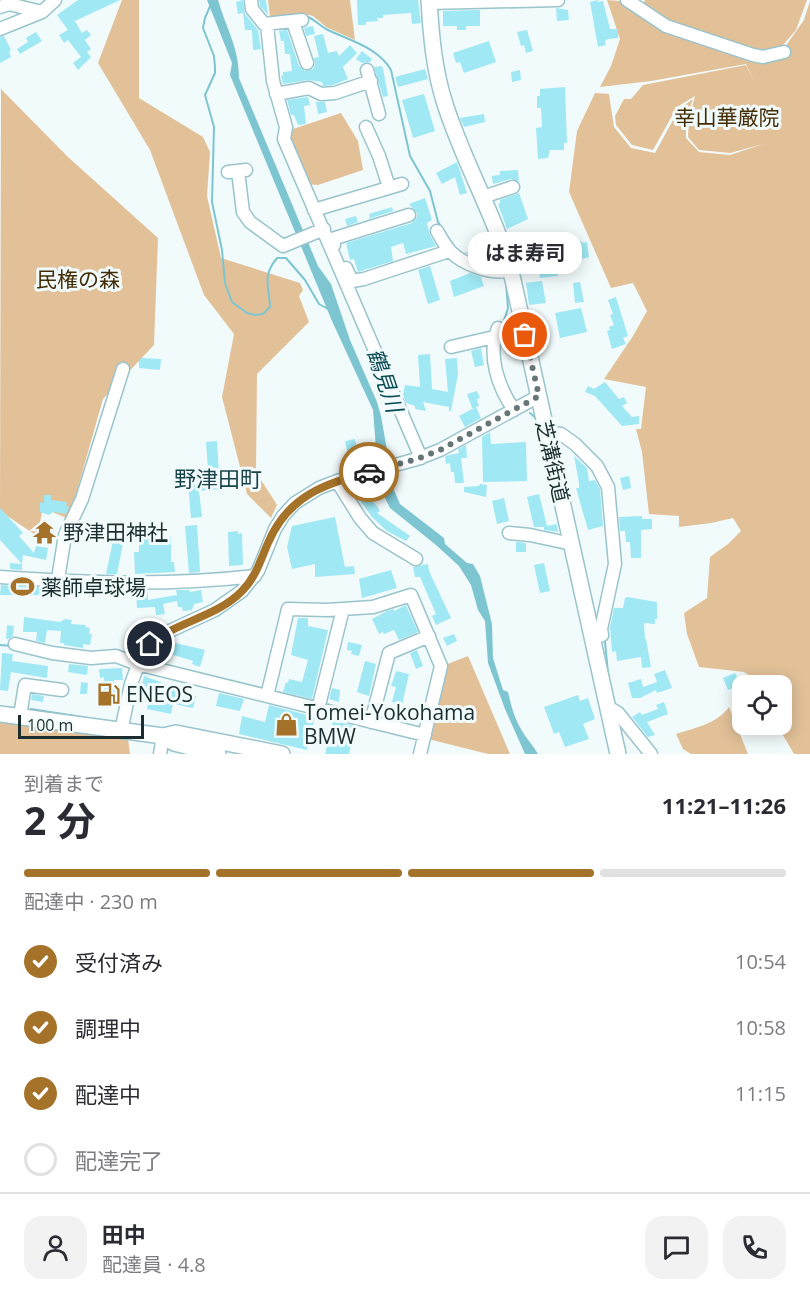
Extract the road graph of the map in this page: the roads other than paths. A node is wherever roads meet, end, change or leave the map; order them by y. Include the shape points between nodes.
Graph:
1 (55, 0) edge
2 (251, 0) edge
3 (558, 0) edge
4 (627, 0) edge
5 (429, 2) edge
6 (0, 7) edge
7 (42, 12) junction
8 (267, 25) junction
9 (0, 29) edge
10 (784, 52) dead end
11 (307, 63) dead end
12 (276, 94) junction
13 (380, 107) dead end
14 (366, 127) dead end
15 (237, 171) dead end
16 (402, 184) dead end
17 (389, 187) junction
18 (513, 187) dead end
19 (483, 196) junction
20 (314, 210) junction
21 (409, 215) dead end
22 (437, 231) dead end
23 (324, 233) junction
24 (449, 251) junction
25 (510, 270) junction
26 (451, 347) dead end
27 (123, 369) dead end
28 (539, 396) junction
29 (514, 410) junction
30 (547, 432) junction
31 (419, 459) junction
32 (337, 481) junction
33 (509, 533) dead end
34 (572, 544) junction
35 (416, 559) dead end
36 (255, 576) junction
37 (0, 577) edge
38 (58, 579) junction
39 (343, 609) junction
40 (429, 636) junction
41 (593, 639) junction
42 (15, 644) dead end
43 (137, 664) junction
44 (62, 690) dead end
45 (267, 696) junction
46 (608, 707) junction
47 (318, 709) junction
48 (0, 714) edge
49 (20, 716) junction
50 (371, 722) junction
51 (121, 731) junction
52 (425, 735) junction
53 (163, 736) junction
54 (160, 754) edge
55 (219, 754) edge
56 (282, 754) edge
57 (420, 754) edge
58 (618, 754) edge
59 (651, 754) edge

1 - 7 street
2 - 8 street via 257,17
3 - 5 street
4 - 10 street via 666,26 763,57
5 - 19 main road, 芝溝街道 via 440,87
6 - 7 street via 9,4
7 - 9 street
8 - 11 street via 298,21
8 - 12 street
12 - 13 street via 309,88 324,94 351,88 369,76
12 - 20 street via 285,122 284,139
14 - 17 street via 376,137
15 - 23 street via 242,217 284,246
16 - 17 street
17 - 20 street
18 - 19 street
19 - 25 main road, 芝溝街道
20 - 23 street
21 - 23 street
22 - 24 street
23 - 24 street via 340,254 352,281
23 - 31 street
24 - 25 street via 459,259 494,272
25 - 28 main road, 芝溝街道
26 - 29 street via 496,332 494,357 498,377
27 - 38 street via 82,499 65,535
28 - 29 street
28 - 30 main road, 芝溝街道
29 - 31 street
30 - 34 main road, 芝溝街道
30 - 41 street via 561,434 575,444 597,466 608,487 614,571 602,635
31 - 32 street
32 - 35 street via 373,532
32 - 36 street via 311,492 283,516
33 - 34 street
34 - 41 main road, 芝溝街道
36 - 38 street via 133,584
36 - 43 street via 230,602 161,635
37 - 38 street
39 - 40 street via 373,607 411,595
39 - 45 street via 288,609
39 - 47 street
40 - 50 street via 388,653
40 - 52 street via 441,666
41 - 46 main road, 芝溝街道
42 - 43 street via 92,658 116,656
43 - 45 street
43 - 51 street
44 - 49 street via 25,684
45 - 47 street
46 - 58 main road, 芝溝街道
46 - 59 street via 625,720
47 - 50 street
48 - 49 main road
49 - 51 main road
50 - 52 street
51 - 53 main road
52 - 57 street
53 - 54 street
53 - 55 main road
53 - 56 main road via 176,733

